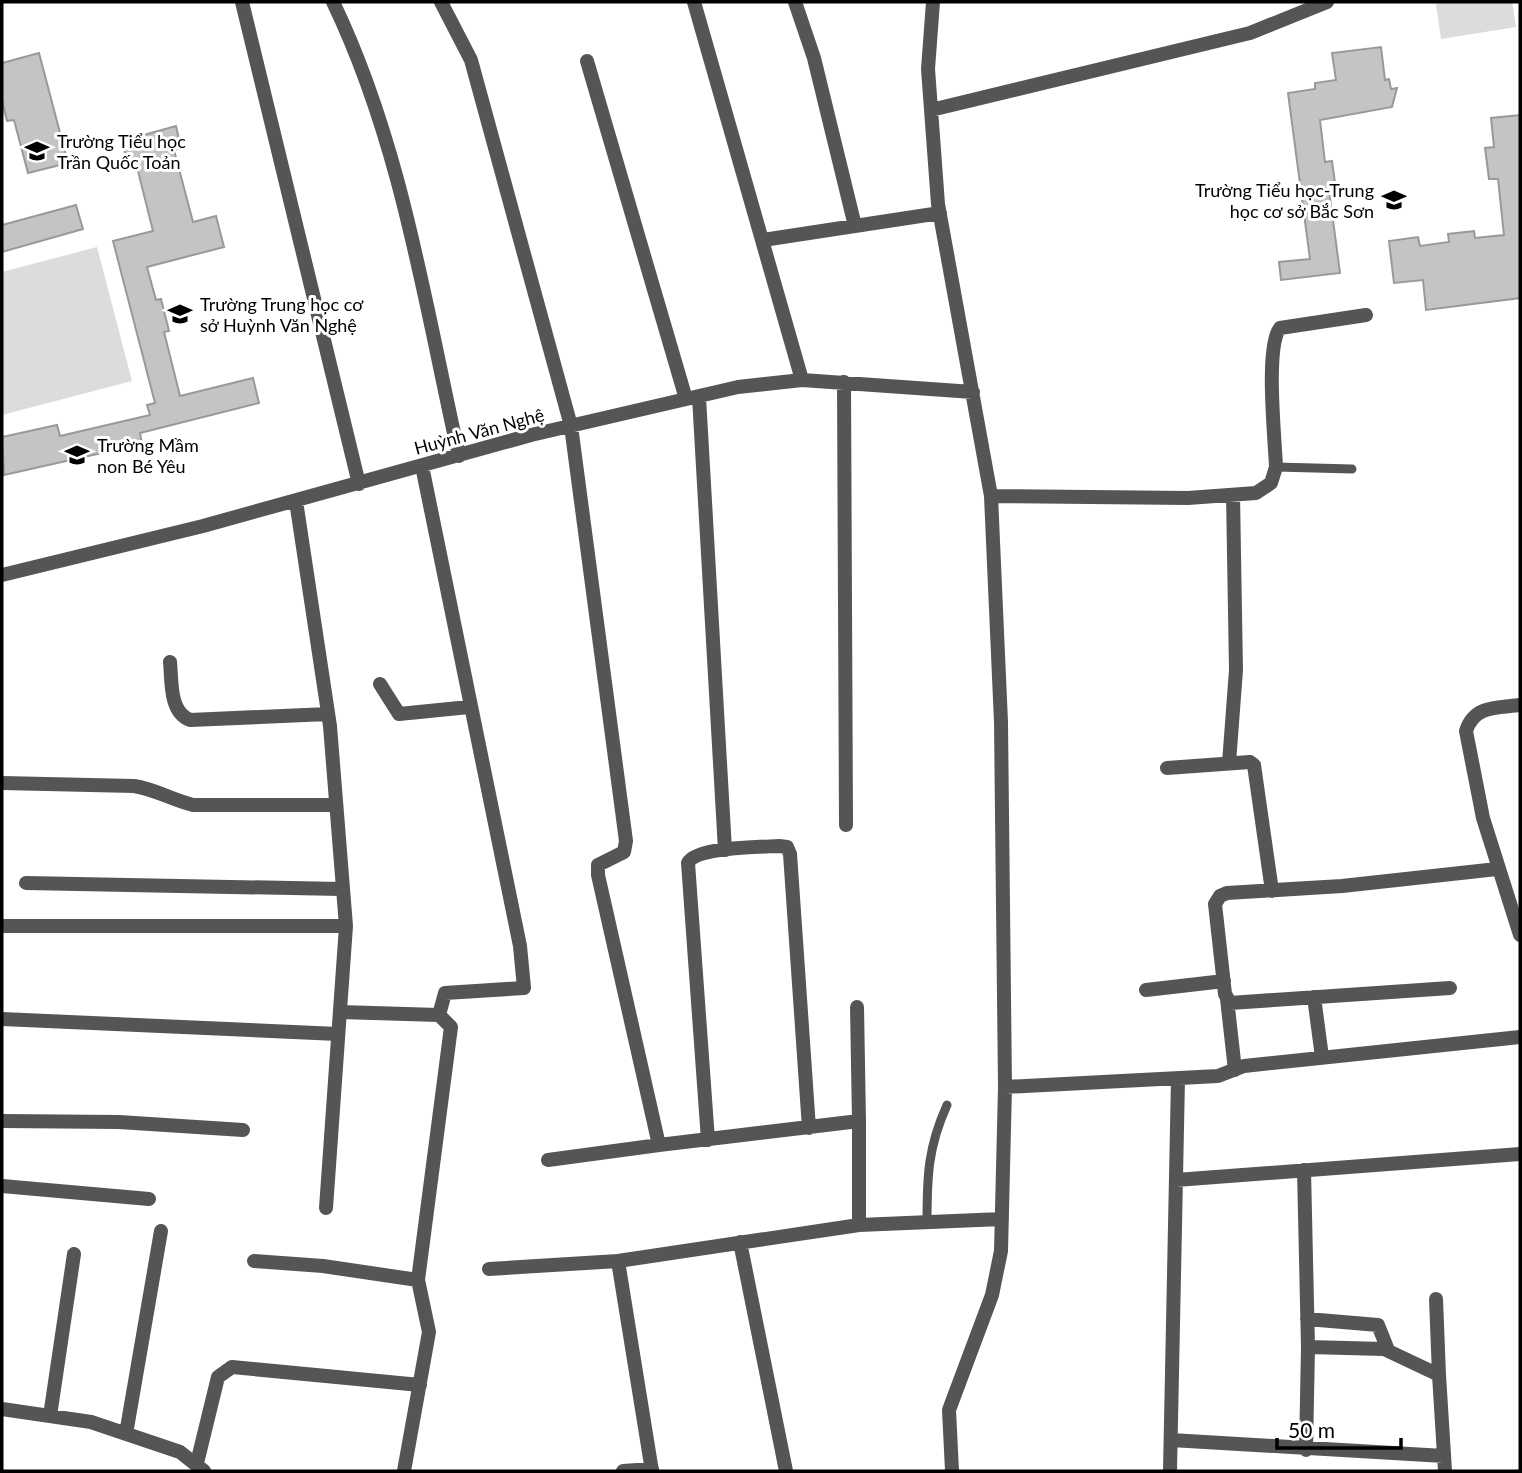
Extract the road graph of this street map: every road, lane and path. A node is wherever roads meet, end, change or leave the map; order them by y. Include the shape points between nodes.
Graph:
1 (242, 2) edge
2 (333, 2) edge
3 (440, 2) edge
4 (694, 2) edge
5 (794, 2) edge
6 (933, 2) edge
7 (1327, 2) edge
8 (587, 61) dead end
9 (931, 110) junction
10 (940, 212) junction
11 (855, 226) junction
12 (763, 240) junction
13 (1366, 315) dead end
14 (802, 380) junction
15 (844, 382) junction
16 (973, 391) junction
17 (692, 398) junction
18 (571, 426) junction
19 (459, 456) junction
20 (422, 466) junction
21 (1276, 467) junction
22 (1352, 469) dead end
23 (359, 484) junction
24 (1233, 495) junction
25 (991, 496) junction
26 (296, 501) junction
27 (2, 575) edge
28 (170, 662) dead end
29 (380, 684) dead end
30 (1520, 705) edge
31 (469, 707) junction
32 (328, 714) junction
33 (1229, 763) junction
34 (1167, 768) dead end
35 (2, 783) edge
36 (336, 805) junction
37 (846, 825) dead end
38 (725, 850) junction
39 (1497, 869) junction
40 (26, 883) dead end
41 (341, 889) junction
42 (1272, 891) junction
43 (2, 926) edge
44 (346, 926) junction
45 (1520, 935) edge
46 (1224, 981) junction
47 (1450, 988) dead end
48 (1146, 990) dead end
49 (1314, 997) junction
50 (1227, 999) junction
51 (857, 1007) dead end
52 (340, 1012) junction
53 (439, 1015) junction
54 (2, 1019) edge
55 (338, 1034) junction
56 (1520, 1037) edge
57 (1322, 1057) junction
58 (1235, 1070) junction
59 (1178, 1079) junction
60 (1005, 1087) junction
61 (947, 1105) dead end
62 (2, 1121) edge
63 (859, 1121) junction
64 (809, 1128) junction
65 (243, 1130) dead end
66 (708, 1140) junction
67 (659, 1144) junction
68 (1520, 1154) edge
69 (548, 1160) dead end
70 (1304, 1170) junction
71 (1176, 1180) junction
72 (2, 1186) edge
73 (149, 1199) dead end
74 (326, 1208) dead end
75 (1002, 1219) junction
76 (927, 1222) junction
77 (859, 1225) junction
78 (161, 1231) dead end
79 (740, 1242) junction
80 (74, 1254) dead end
81 (254, 1261) dead end
82 (618, 1261) junction
83 (489, 1269) dead end
84 (418, 1280) junction
85 (1436, 1298) dead end
86 (1307, 1319) junction
87 (1308, 1347) junction
88 (1388, 1350) junction
89 (1439, 1375) junction
90 (420, 1385) junction
91 (2, 1409) edge
92 (50, 1416) junction
93 (126, 1434) junction
94 (1171, 1440) junction
95 (1306, 1450) junction
96 (1444, 1464) edge
97 (200, 1467) edge
98 (652, 1470) edge
99 (404, 1471) edge
100 (623, 1471) edge
101 (786, 1471) edge
102 (952, 1471) edge
103 (1170, 1471) edge

1 - 23 street
2 - 19 street via 387,139
3 - 18 street via 471,60
4 - 12 street
5 - 11 street via 814,58
6 - 9 street via 928,69
7 - 9 street via 1250,33
8 - 17 street
9 - 10 street
10 - 11 street
10 - 16 street
11 - 12 street
12 - 14 street
13 - 21 street via 1280,328 1277,333 1273,340
14 - 15 street, Huỳnh Văn Nghệ
14 - 17 street, Huỳnh Văn Nghệ
15 - 16 street, Huỳnh Văn Nghệ
15 - 37 street
16 - 25 street
17 - 18 street, Huỳnh Văn Nghệ
17 - 38 street
18 - 19 street, Huỳnh Văn Nghệ
18 - 67 street via 626,841 624,852 598,866 598,876
19 - 20 street, Huỳnh Văn Nghệ
20 - 23 street, Huỳnh Văn Nghệ
20 - 31 street
21 - 22 lane
21 - 24 street via 1270,483 1256,493
23 - 26 street, Huỳnh Văn Nghệ
24 - 25 street
24 - 33 street via 1236,670
25 - 60 street via 1001,722
26 - 27 street, Huỳnh Văn Nghệ
26 - 32 street
28 - 32 street via 175,707 181,717 190,720
29 - 31 street via 399,714
30 - 39 street via 1484,709 1470,718 1466,731
31 - 53 street via 520,946 524,988 445,993
32 - 36 street
33 - 34 street
33 - 42 street via 1254,765
35 - 36 street via 134,786 192,805
36 - 41 street
38 - 64 street via 779,846 787,847 790,854
38 - 66 street via 698,855 688,863
39 - 42 street
39 - 45 street
40 - 41 street
41 - 44 street
42 - 46 street via 1227,893 1215,904
43 - 44 street
44 - 52 street
46 - 48 street
46 - 50 street
47 - 49 street
49 - 50 street via 1230,1003
49 - 57 street
50 - 58 street
51 - 63 street
52 - 53 street
52 - 55 street
53 - 84 street via 451,1027 452,1039
54 - 55 street
55 - 74 street
56 - 57 street
57 - 58 street
58 - 59 street
59 - 60 street
59 - 71 street
60 - 75 street
61 - 76 lane via 933,1135 928,1163
62 - 65 street
63 - 64 street
63 - 77 street
64 - 66 street
66 - 67 street
67 - 69 street
68 - 70 street
70 - 71 street
70 - 86 street
71 - 94 street
72 - 73 street
75 - 76 street
75 - 102 street via 992,1295 949,1410
76 - 77 street
77 - 79 street
78 - 93 street
79 - 82 street
79 - 101 street
80 - 92 street
81 - 84 street
82 - 83 street
82 - 98 street
84 - 90 street via 429,1332
85 - 89 street
86 - 87 street
86 - 88 street via 1378,1325
87 - 88 street
87 - 95 street
88 - 89 street
89 - 96 street
90 - 97 street via 232,1367 218,1377
90 - 99 street
91 - 92 street
92 - 93 street via 91,1422
93 - 97 street via 180,1452
94 - 95 street
94 - 103 street
95 - 96 street
98 - 100 street

